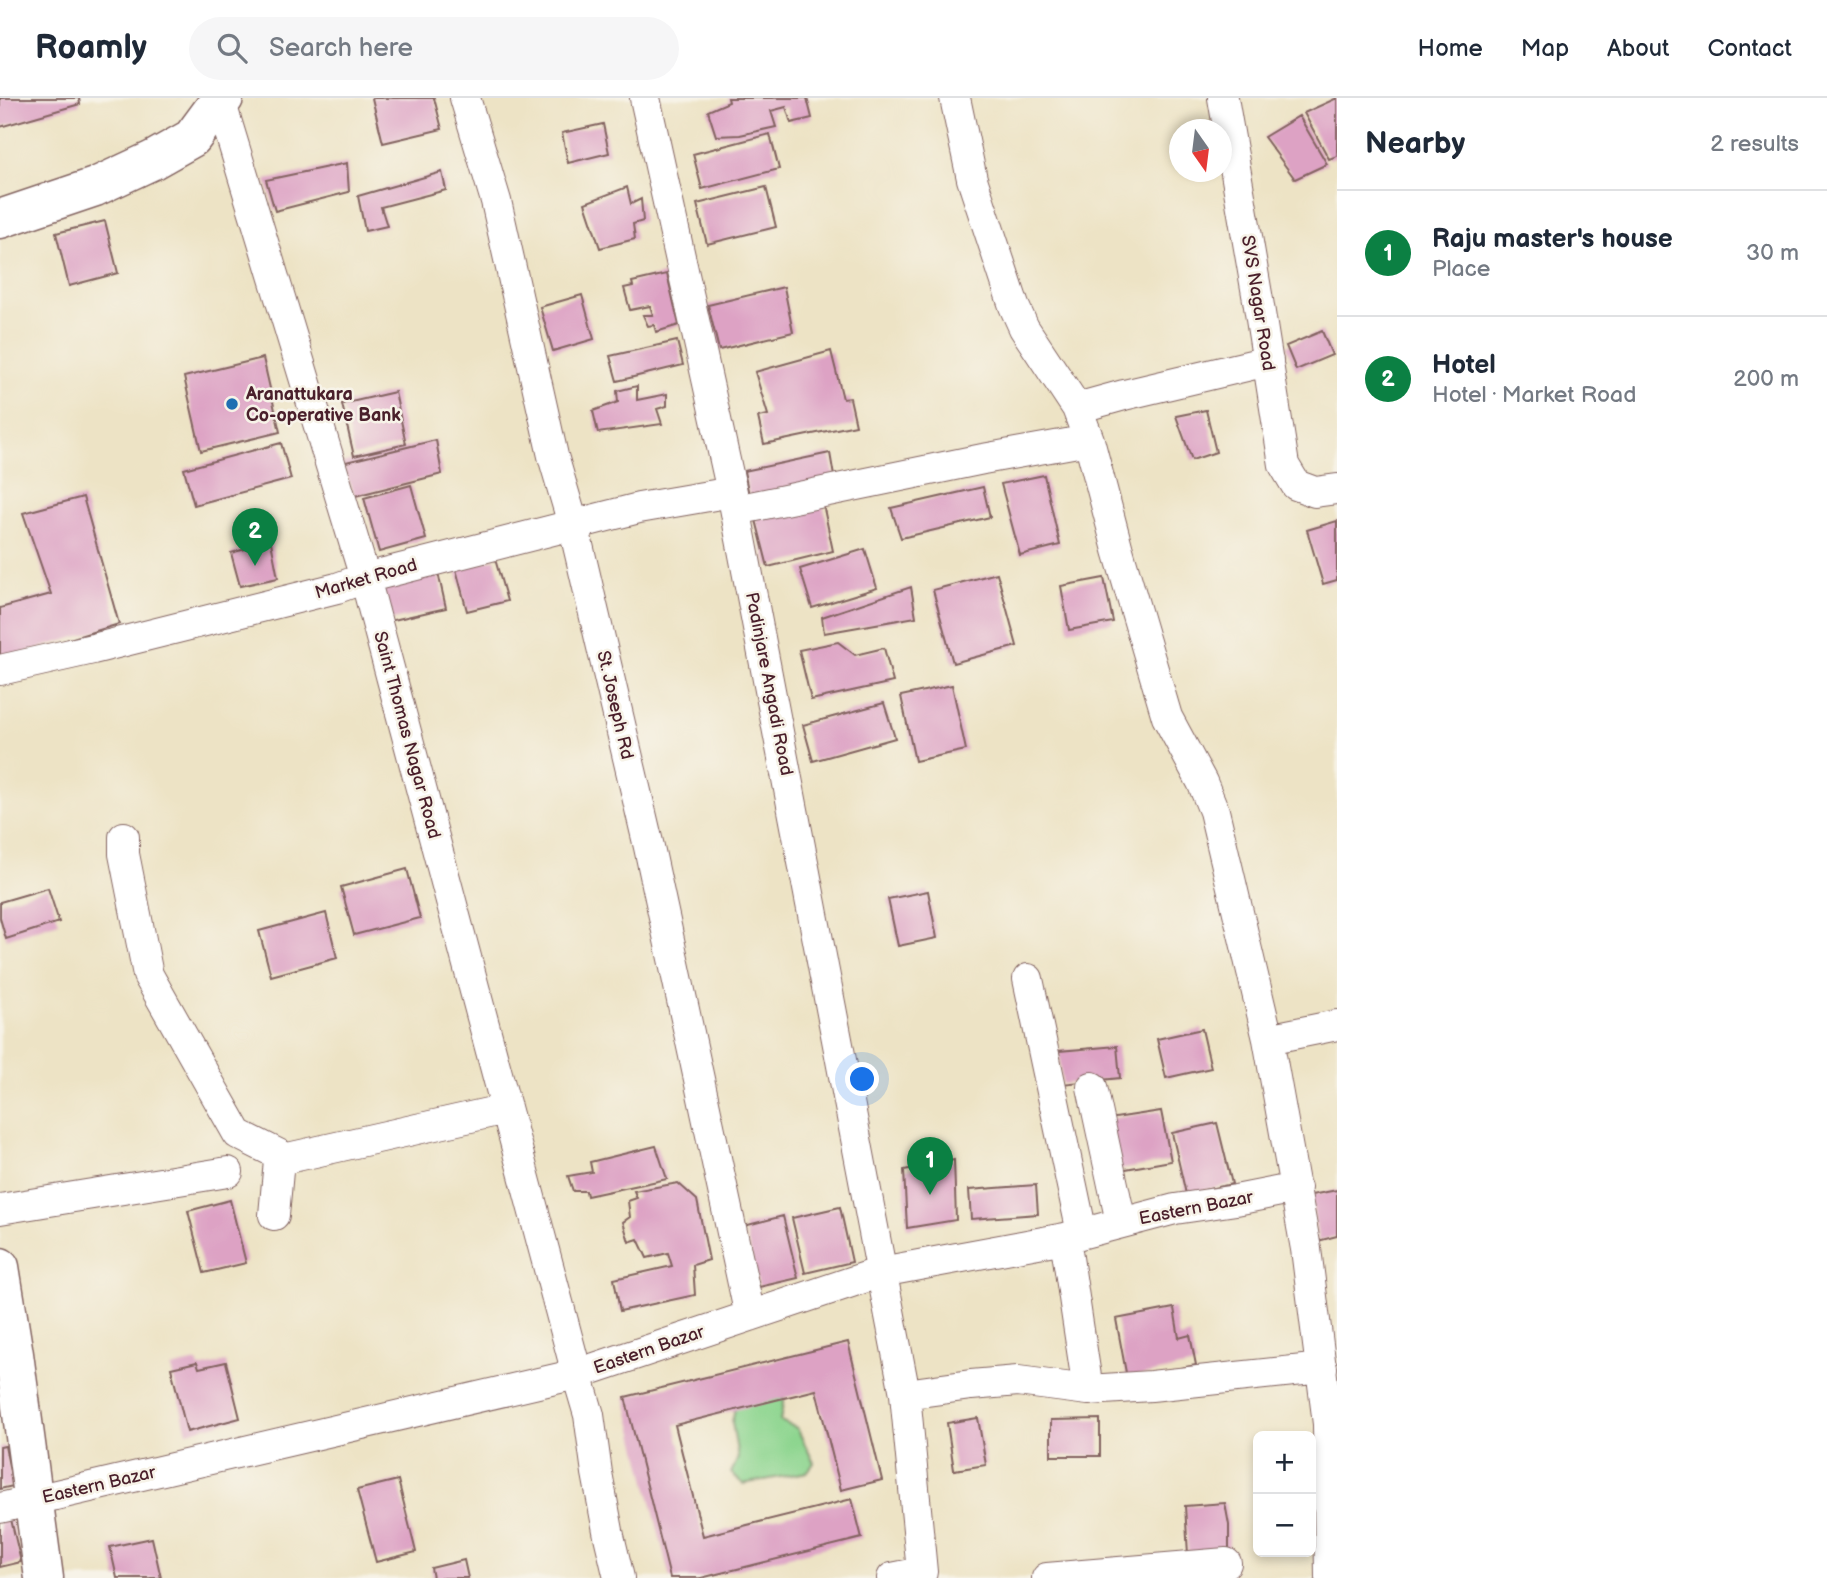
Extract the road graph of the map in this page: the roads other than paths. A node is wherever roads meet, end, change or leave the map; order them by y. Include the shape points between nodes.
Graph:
1 (465, 98) edge
2 (646, 98) edge
3 (955, 98) edge
4 (1223, 98) edge
5 (221, 99) edge
6 (0, 219) edge
7 (1268, 361) junction
8 (1077, 408) junction
9 (1089, 440) junction
10 (1326, 491) edge
11 (734, 501) junction
12 (573, 524) junction
13 (365, 578) junction
14 (0, 670) edge
15 (124, 837) dead end
16 (1028, 979) dead end
17 (1337, 1025) edge
18 (1268, 1039) junction
19 (1092, 1087) dead end
20 (506, 1109) junction
21 (286, 1158) junction
22 (228, 1172) dead end
23 (1296, 1188) junction
24 (0, 1209) edge
25 (274, 1214) dead end
26 (1121, 1222) junction
27 (1073, 1236) junction
28 (0, 1267) edge
29 (881, 1272) junction
30 (750, 1316) junction
31 (1322, 1368) junction
32 (577, 1374) junction
33 (1088, 1390) junction
34 (905, 1394) junction
35 (16, 1504) edge
36 (1332, 1559) edge
37 (1226, 1563) dead end
38 (922, 1575) edge
39 (44, 1578) edge
40 (619, 1578) edge
41 (892, 1578) edge
42 (1047, 1578) edge

1 - 12 street, St. Joseph Rd via 496,201 553,456
2 - 11 street, Padinjare Angadi Road
3 - 8 street via 972,179 1014,306
4 - 7 street, SVS Nagar Road
5 - 6 main road via 192,138 163,155 95,187
5 - 13 street, Saint Thomas Nagar Road
7 - 8 street
7 - 10 street, SVS Nagar Road via 1284,465 1296,485
8 - 9 street
9 - 11 street, Market Road
9 - 18 street via 1167,717 1214,811
11 - 12 street, Market Road via 639,508
11 - 29 street, Padinjare Angadi Road
12 - 13 street, Market Road
12 - 30 street, St. Joseph Rd via 649,847
13 - 14 street, Market Road
13 - 20 street, Saint Thomas Nagar Road
15 - 21 street via 148,975 238,1134
16 - 27 street
17 - 18 street
18 - 23 street
19 - 26 street
20 - 21 street
20 - 32 street, Saint Thomas Nagar Road
21 - 25 street via 279,1160
22 - 24 street
23 - 26 street, Eastern Bazar
23 - 31 street
26 - 27 street, Eastern Bazar
27 - 29 street, Eastern Bazar
27 - 33 street
28 - 35 main road via 14,1353
29 - 30 street, Eastern Bazar
29 - 34 street, Padinjare Angadi Road
30 - 32 street, Eastern Bazar
31 - 33 street
31 - 36 street
32 - 35 street, Eastern Bazar
32 - 40 street, Saint Thomas Nagar Road
33 - 34 street via 1018,1381
34 - 38 street, Padinjare Angadi Road
35 - 39 main road
37 - 42 street
38 - 41 street

